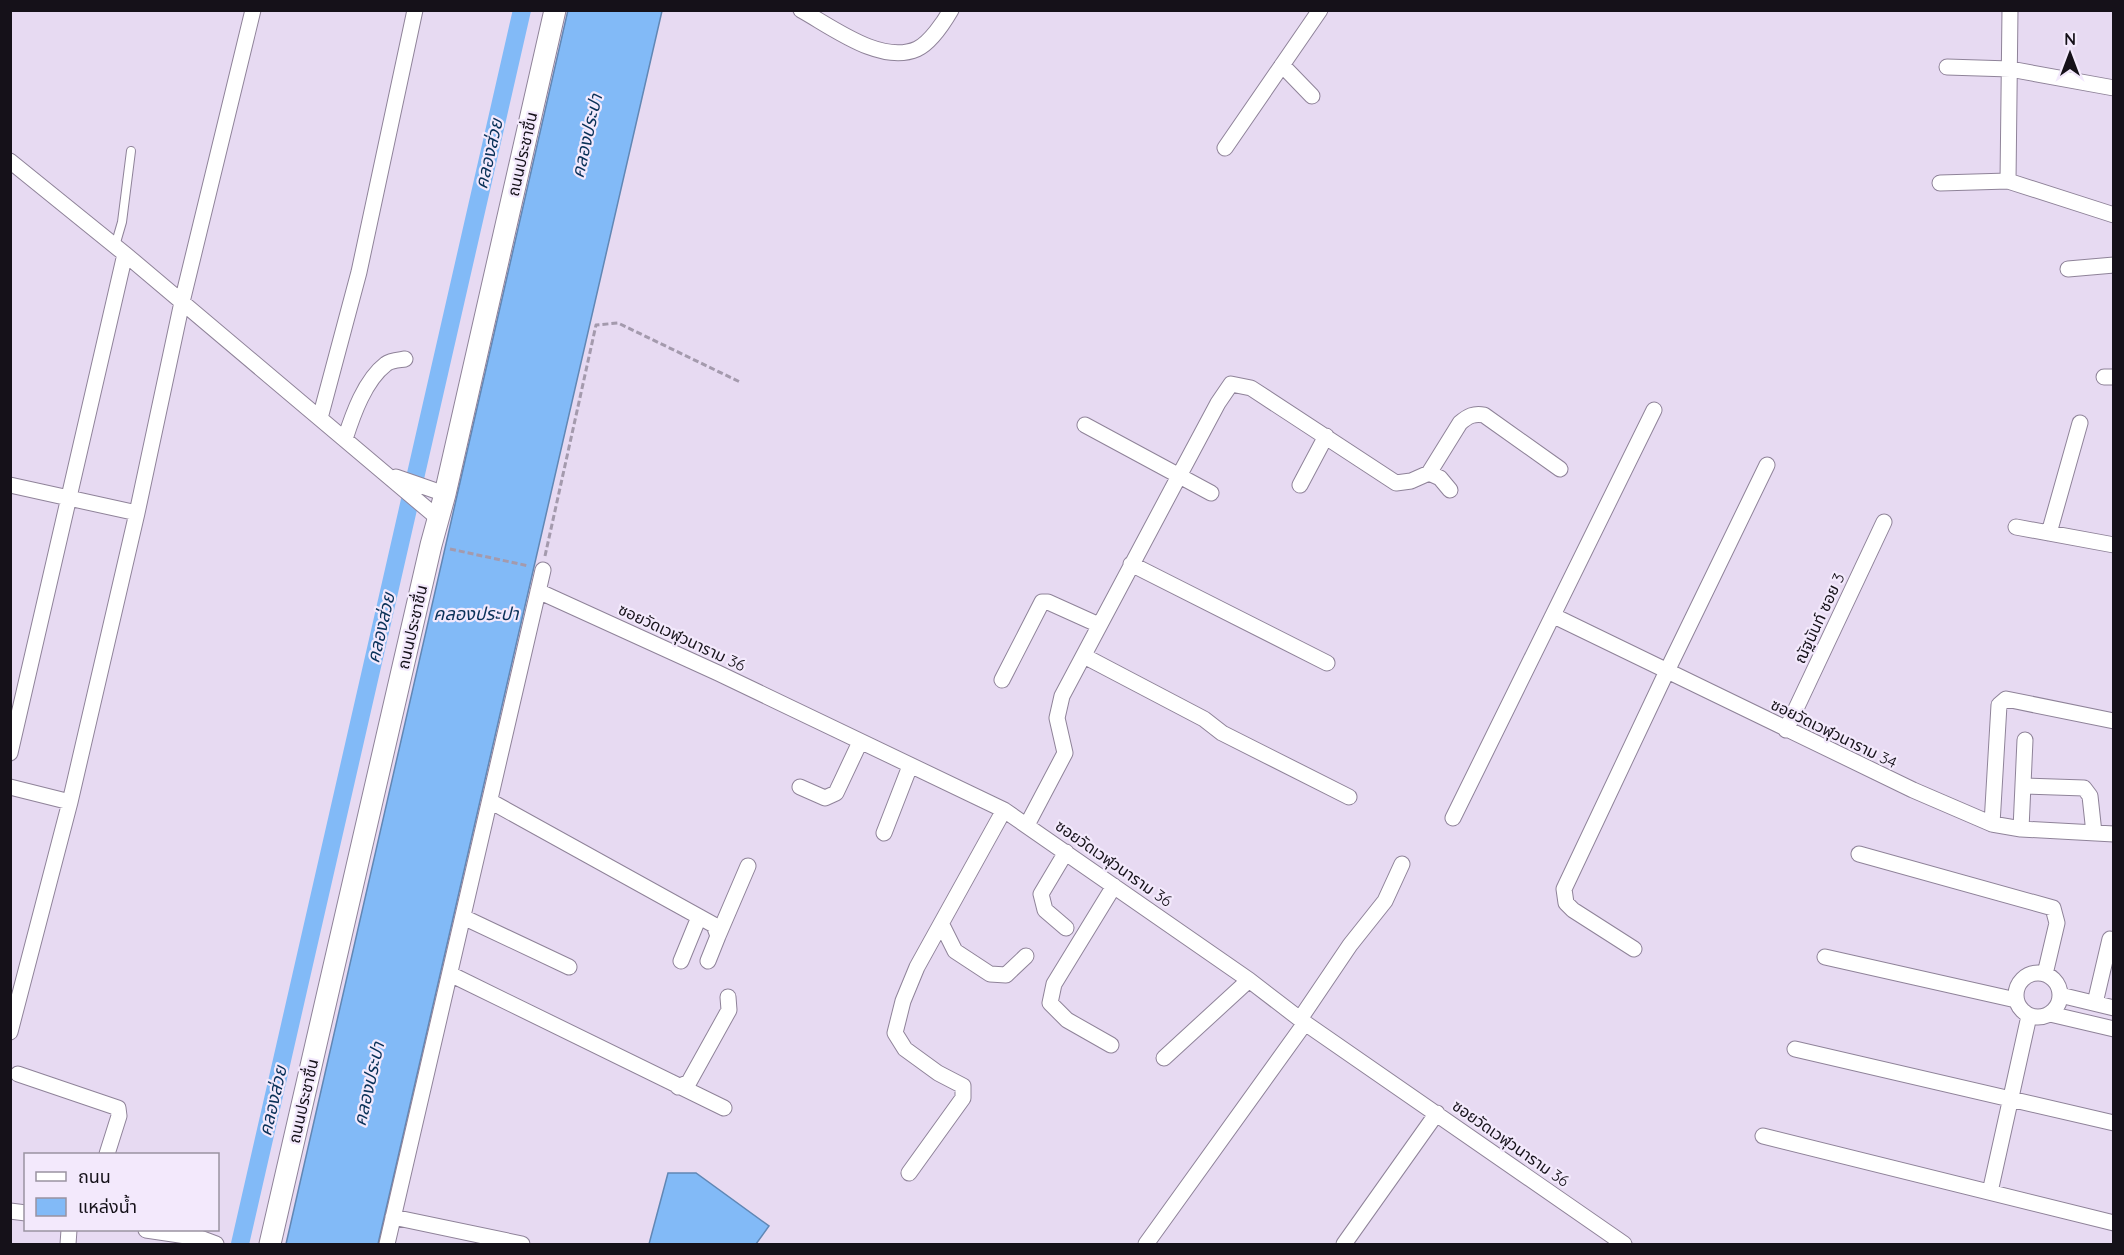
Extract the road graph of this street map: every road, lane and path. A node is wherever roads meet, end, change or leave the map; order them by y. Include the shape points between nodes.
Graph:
1 (253, 10) edge
2 (416, 10) edge
3 (555, 10) edge
4 (801, 10) edge
5 (951, 10) edge
6 (1320, 10) edge
7 (2010, 10) edge
8 (1282, 65) junction
9 (1947, 67) dead end
10 (2010, 69) junction
11 (2114, 88) edge
12 (1312, 96) dead end
13 (1225, 148) dead end
14 (131, 151) dead end
15 (10, 161) edge
16 (2008, 181) junction
17 (1940, 183) dead end
18 (2114, 215) edge
19 (120, 250) junction
20 (2114, 265) edge
21 (2068, 269) dead end
22 (182, 302) junction
23 (405, 359) dead end
24 (740, 382) dead end
25 (1654, 410) dead end
26 (320, 418) junction
27 (2080, 423) dead end
28 (1085, 425) dead end
29 (1326, 436) junction
30 (345, 439) junction
31 (1767, 465) dead end
32 (1560, 469) dead end
33 (1429, 472) junction
34 (387, 474) junction
35 (1179, 476) junction
36 (10, 485) edge
37 (1300, 485) dead end
38 (1450, 490) dead end
39 (1211, 493) dead end
40 (445, 494) junction
41 (70, 498) junction
42 (137, 513) junction
43 (439, 519) junction
44 (1884, 522) dead end
45 (2016, 527) dead end
46 (2049, 532) junction
47 (2114, 544) edge
48 (448, 549) dead end
49 (1131, 564) junction
50 (541, 569) junction
51 (538, 591) junction
52 (1554, 616) junction
53 (1100, 625) junction
54 (1084, 656) junction
55 (1327, 663) dead end
56 (1667, 671) junction
57 (1002, 680) dead end
58 (2114, 722) edge
59 (1786, 730) junction
60 (2025, 740) dead end
61 (860, 742) junction
62 (10, 753) edge
63 (910, 766) junction
64 (2023, 786) junction
65 (10, 787) edge
66 (800, 787) dead end
67 (1349, 797) dead end
68 (490, 801) junction
69 (70, 802) junction
70 (1004, 810) junction
71 (1454, 818) dead end
72 (1992, 824) junction
73 (1028, 825) junction
74 (2021, 829) junction
75 (884, 833) dead end
76 (2094, 833) junction
77 (2114, 834) edge
78 (1066, 852) junction
79 (1859, 854) dead end
80 (1402, 864) dead end
81 (748, 866) dead end
82 (1114, 886) junction
83 (464, 917) junction
84 (699, 917) junction
85 (942, 925) junction
86 (1066, 928) dead end
87 (718, 936) junction
88 (2110, 939) dead end
89 (1634, 949) dead end
90 (1026, 956) dead end
91 (1825, 957) dead end
92 (681, 961) dead end
93 (708, 961) dead end
94 (569, 968) dead end
95 (450, 974) junction
96 (2045, 974) junction
97 (1249, 980) junction
98 (2060, 995) junction
99 (728, 998) dead end
100 (2016, 1000) junction
101 (2095, 1003) junction
102 (2114, 1008) edge
103 (2050, 1014) junction
104 (2029, 1016) junction
105 (1302, 1021) junction
106 (2114, 1029) edge
107 (10, 1032) edge
108 (1111, 1045) dead end
109 (1795, 1049) dead end
110 (1164, 1058) dead end
111 (18, 1074) dead end
112 (678, 1087) junction
113 (2010, 1099) junction
114 (724, 1108) dead end
115 (1437, 1113) junction
116 (2114, 1123) edge
117 (1763, 1136) dead end
118 (108, 1153) edge
119 (909, 1173) dead end
120 (1990, 1192) junction
121 (393, 1217) junction
122 (2114, 1223) edge
123 (166, 1231) edge
124 (216, 1245) edge
125 (270, 1245) edge
126 (387, 1245) edge
127 (522, 1245) edge
128 (1146, 1245) edge
129 (1344, 1245) edge
130 (1624, 1245) edge

1 - 22 street
2 - 26 street via 359,272
3 - 40 street, ถนนประชาชื่น
4 - 5 street via 874,50 899,52 918,48 942,26
6 - 8 street
7 - 10 street
8 - 12 street
8 - 13 street
9 - 10 street
10 - 11 street
10 - 16 street
14 - 19 lane
15 - 19 street
16 - 17 street
16 - 18 street
19 - 22 street
19 - 41 street
20 - 21 street
22 - 26 street
22 - 42 street
23 - 30 street via 387,362 371,382 354,410
24 - 50 path via 618,323 596,325
25 - 52 street
26 - 30 street
27 - 46 street
28 - 35 street
29 - 33 street via 1396,483
29 - 35 street via 1251,388 1231,384
29 - 37 street
30 - 34 street
31 - 56 street
32 - 33 street via 1484,415 1477,414 1460,423
33 - 38 street
34 - 40 street
34 - 43 street
35 - 39 street
35 - 49 street
36 - 41 street
40 - 43 street, ถนนประชาชื่น
41 - 42 street
41 - 62 street
42 - 69 street
43 - 125 street, ถนนประชาชื่น
44 - 59 street, ณัฐนันท์ ซอย 3
45 - 46 street
46 - 47 street
48 - 50 path
49 - 53 street
49 - 55 street
50 - 51 street
51 - 61 street, ซอยวัดเวฬุวนาราม 36
51 - 68 street
52 - 56 street, ซอยวัดเวฬุวนาราม 34
52 - 71 street
53 - 54 street
53 - 57 street via 1042,602
54 - 67 street via 1204,719 1222,733
54 - 73 street via 1062,696 1057,718 1065,753
56 - 59 street, ซอยวัดเวฬุวนาราม 34
56 - 89 street via 1564,889 1566,903 1573,910
58 - 72 street via 2006,699 1999,705
59 - 72 street, ซอยวัดเวฬุวนาราม 34
60 - 64 street
61 - 63 street, ซอยวัดเวฬุวนาราม 36
61 - 66 street via 836,793 825,798
63 - 70 street, ซอยวัดเวฬุวนาราม 36
63 - 75 street
64 - 74 street
64 - 76 street via 2084,788 2090,796
65 - 69 street
68 - 83 street
68 - 84 street
69 - 107 street
70 - 73 street, ซอยวัดเวฬุวนาราม 36
70 - 85 street
72 - 74 street, ซอยวัดเวฬุวนาราม 34
73 - 78 street, ซอยวัดเวฬุวนาราม 36
74 - 76 street, ซอยวัดเวฬุวนาราม 34
76 - 77 street, ซอยวัดเวฬุวนาราม 34
78 - 82 street, ซอยวัดเวฬุวนาราม 36
78 - 86 street via 1041,894 1045,910
79 - 96 street via 2053,908 2057,924
80 - 105 street via 1385,901 1350,945
81 - 87 street
82 - 97 street, ซอยวัดเวฬุวนาราม 36
82 - 108 street via 1054,984 1050,1003 1067,1020
83 - 94 street
83 - 95 street
84 - 87 street via 714,925
84 - 92 street
85 - 90 street via 955,951 990,974 1006,975
85 - 119 street via 917,967 895,1033 905,1049 963,1086 963,1098
87 - 93 street
88 - 101 street
91 - 100 street
95 - 112 street
95 - 121 street
96 - 98 street via 2055,981
96 - 100 street via 2034,973 2021,980
97 - 105 street, ซอยวัดเวฬุวนาราม 36
97 - 110 street
98 - 101 street
98 - 103 street
99 - 112 street via 729,1010 689,1082
100 - 104 street
101 - 102 street
103 - 104 street
103 - 106 street
104 - 113 street
105 - 115 street, ซอยวัดเวฬุวนาราม 36
105 - 128 street
109 - 113 street
111 - 118 street via 118,1108
112 - 114 street
113 - 116 street
113 - 120 street
115 - 129 street
115 - 130 street, ซอยวัดเวฬุวนาราม 36
117 - 120 street
120 - 122 street
121 - 126 street
121 - 127 street
123 - 124 street

